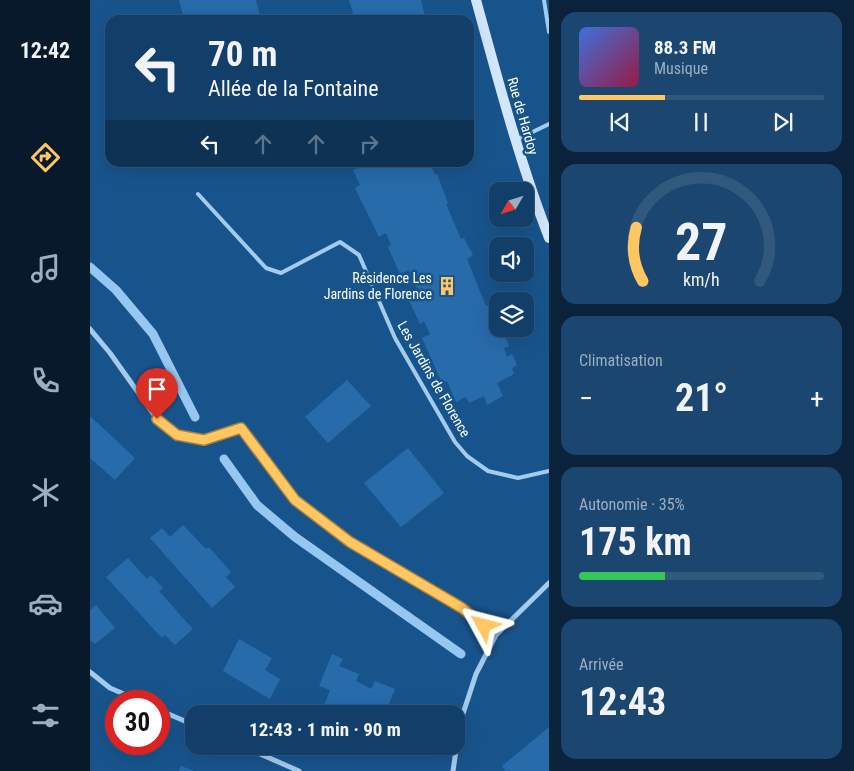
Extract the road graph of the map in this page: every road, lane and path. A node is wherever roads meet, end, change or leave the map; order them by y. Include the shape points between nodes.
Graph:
1 (476, 0) edge
2 (544, 0) edge
3 (549, 32) edge
4 (549, 124) edge
5 (516, 140) junction
6 (198, 194) dead end
7 (549, 238) edge
8 (90, 329) edge
9 (549, 470) edge
10 (549, 583) edge
11 (496, 635) junction
12 (90, 672) edge
13 (115, 690) edge
14 (170, 715) edge
15 (185, 721) edge
16 (263, 755) edge
17 (299, 771) edge
18 (453, 771) edge

1 - 5 street, Rue de Hardoy
2 - 3 lane
4 - 5 lane
5 - 7 street, Rue de Hardoy
6 - 9 lane, Les Jardins de Florence via 266,268 281,273 340,242 360,255 395,338 455,442 467,456 488,471 518,478
8 - 11 street via 157,419 177,435 204,440 241,428 295,500 350,542 462,608
10 - 11 street
11 - 18 street via 476,674 460,723
12 - 13 street
14 - 15 street
16 - 17 street

